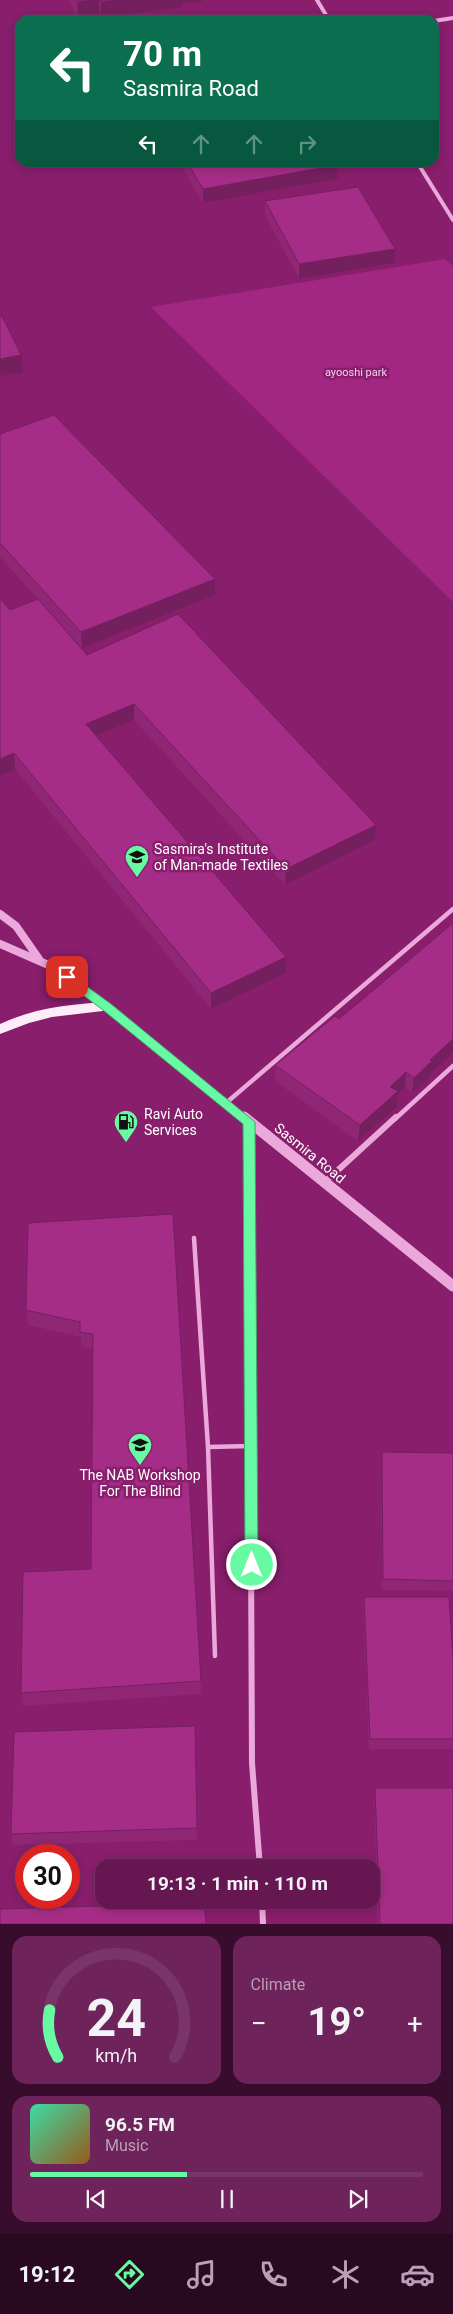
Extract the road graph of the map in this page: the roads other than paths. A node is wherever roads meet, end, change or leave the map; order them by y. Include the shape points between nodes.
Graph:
1 (317, 0) edge
2 (326, 15) edge
3 (453, 18) edge
4 (439, 20) edge
5 (420, 167) edge
6 (453, 220) edge
7 (453, 909) edge
8 (0, 914) edge
9 (0, 944) edge
10 (39, 959) junction
11 (107, 1007) junction
12 (0, 1029) edge
13 (453, 1066) edge
14 (226, 1103) junction
15 (249, 1122) junction
16 (324, 1183) junction
17 (194, 1238) dead end
18 (453, 1286) edge
19 (251, 1446) junction
20 (208, 1447) junction
21 (215, 1656) dead end
22 (259, 1859) edge
23 (262, 1909) edge
24 (263, 1924) edge

1 - 2 street
3 - 4 street
5 - 6 street
7 - 14 street
8 - 10 street via 16,926
9 - 10 street, Sasmira Road
10 - 11 street, Sasmira Road
11 - 12 main road via 65,1008 16,1020
11 - 14 street, Sasmira Road
13 - 16 street
14 - 15 street, Sasmira Road
15 - 16 street, Sasmira Road
15 - 19 street
16 - 18 street, Sasmira Road
17 - 20 lane
19 - 20 lane
19 - 22 street via 252,1763
20 - 21 lane
23 - 24 street

